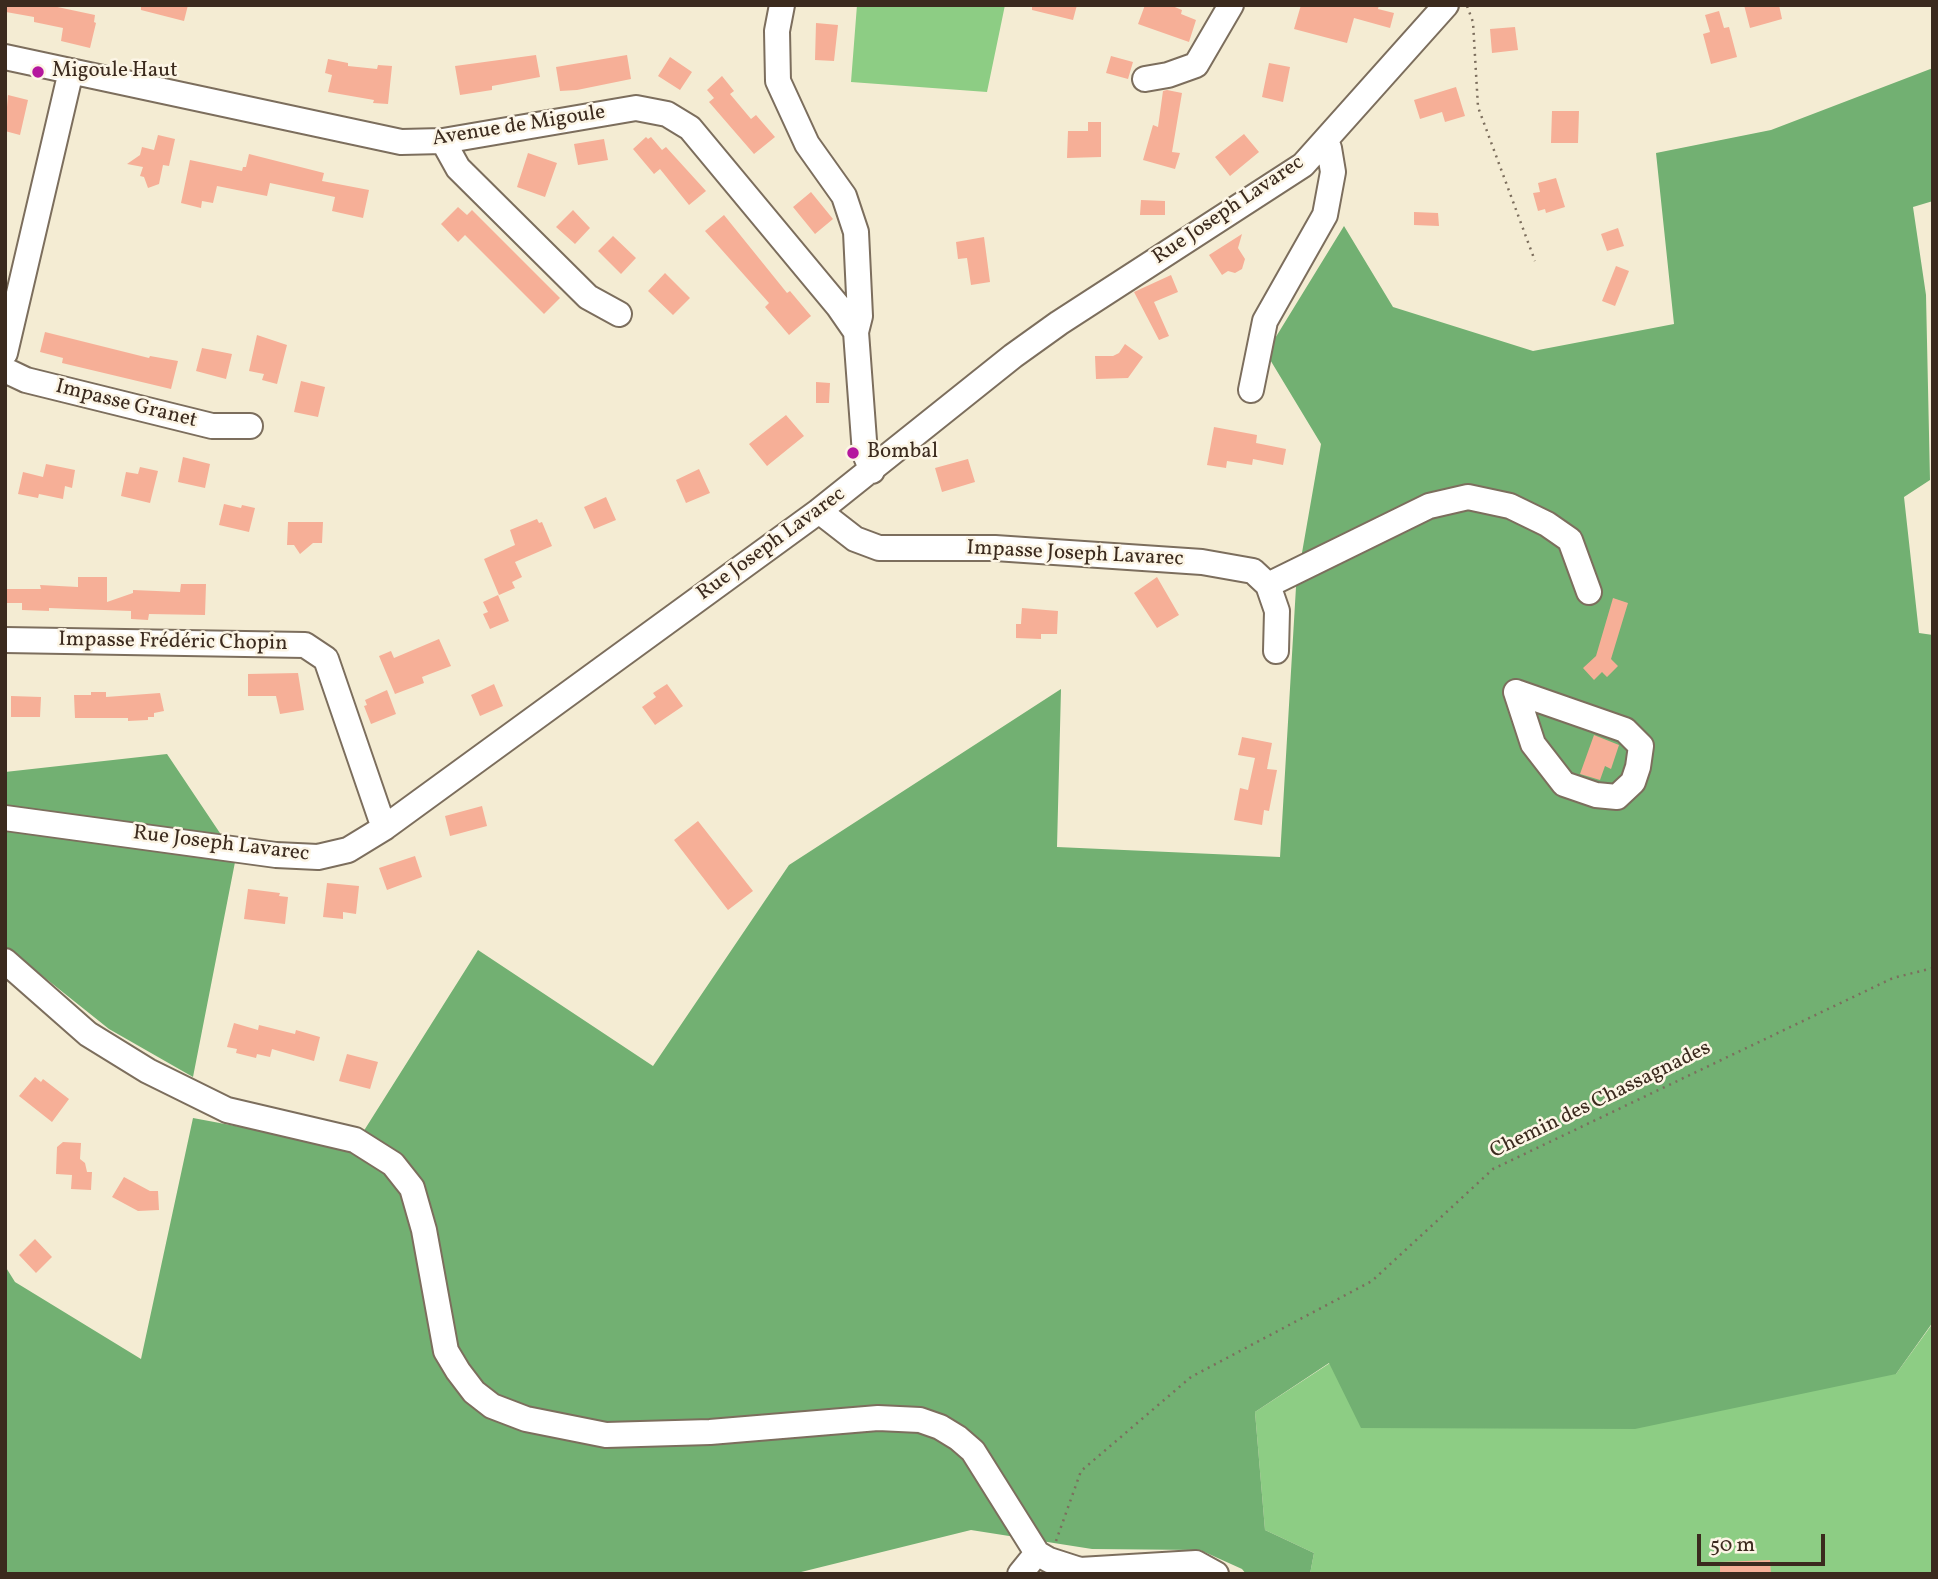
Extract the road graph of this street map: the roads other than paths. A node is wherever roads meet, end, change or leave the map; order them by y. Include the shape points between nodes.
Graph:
1 (782, 5) edge
2 (1231, 5) edge
3 (1446, 5) edge
4 (5, 57) edge
5 (71, 71) junction
6 (1145, 79) dead end
7 (443, 141) junction
8 (1324, 142) junction
9 (858, 256) junction
10 (824, 289) junction
11 (619, 314) dead end
12 (856, 332) junction
13 (5, 353) edge
14 (5, 370) edge
15 (1251, 390) dead end
16 (250, 426) dead end
17 (872, 471) junction
18 (819, 511) junction
19 (1268, 585) junction
20 (1589, 592) dead end
21 (5, 640) edge
22 (1276, 652) dead end
23 (1516, 692) joint
24 (5, 818) edge
25 (384, 828) junction
26 (5, 961) edge
27 (1043, 1556) junction
28 (1020, 1574) edge
29 (1216, 1574) edge

1 - 9 street via 777,31 778,80 807,144 844,196 856,232
2 - 6 street via 1196,65
3 - 8 street, Rue Joseph Lavarec
4 - 5 street, Avenue de Migoule
5 - 7 street, Avenue de Migoule via 401,142
5 - 13 street
7 - 10 street, Avenue de Migoule via 636,108 667,114 690,128
7 - 11 street via 458,168 588,297
8 - 15 street via 1333,172 1325,215 1265,321
8 - 17 street, Rue Joseph Lavarec via 1303,165 1013,356
9 - 10 street via 852,268
9 - 12 street via 860,316
10 - 12 street, Avenue de Migoule
12 - 17 street via 865,454
14 - 16 street, Impasse Granet via 26,380 212,426
17 - 18 street, Rue Joseph Lavarec
18 - 19 street, Impasse Joseph Lavarec via 855,539 879,548 995,548 1202,562 1253,571
18 - 25 street, Rue Joseph Lavarec
19 - 20 street via 1429,506 1468,497 1510,506 1570,540
19 - 22 street via 1278,611
21 - 25 street, Impasse Frédéric Chopin via 305,645 326,659
23 - 23 street via 1625,730 1641,746 1633,782 1617,797 1564,784 1533,744
24 - 25 street, Rue Joseph Lavarec via 318,857 348,850
26 - 27 street via 88,1034 148,1072 227,1110 355,1140 393,1164 412,1188 424,1230 446,1351 474,1392 492,1406 526,1419 606,1435 878,1418 920,1420 973,1451
27 - 28 street
27 - 29 street via 1080,1570 1196,1563

